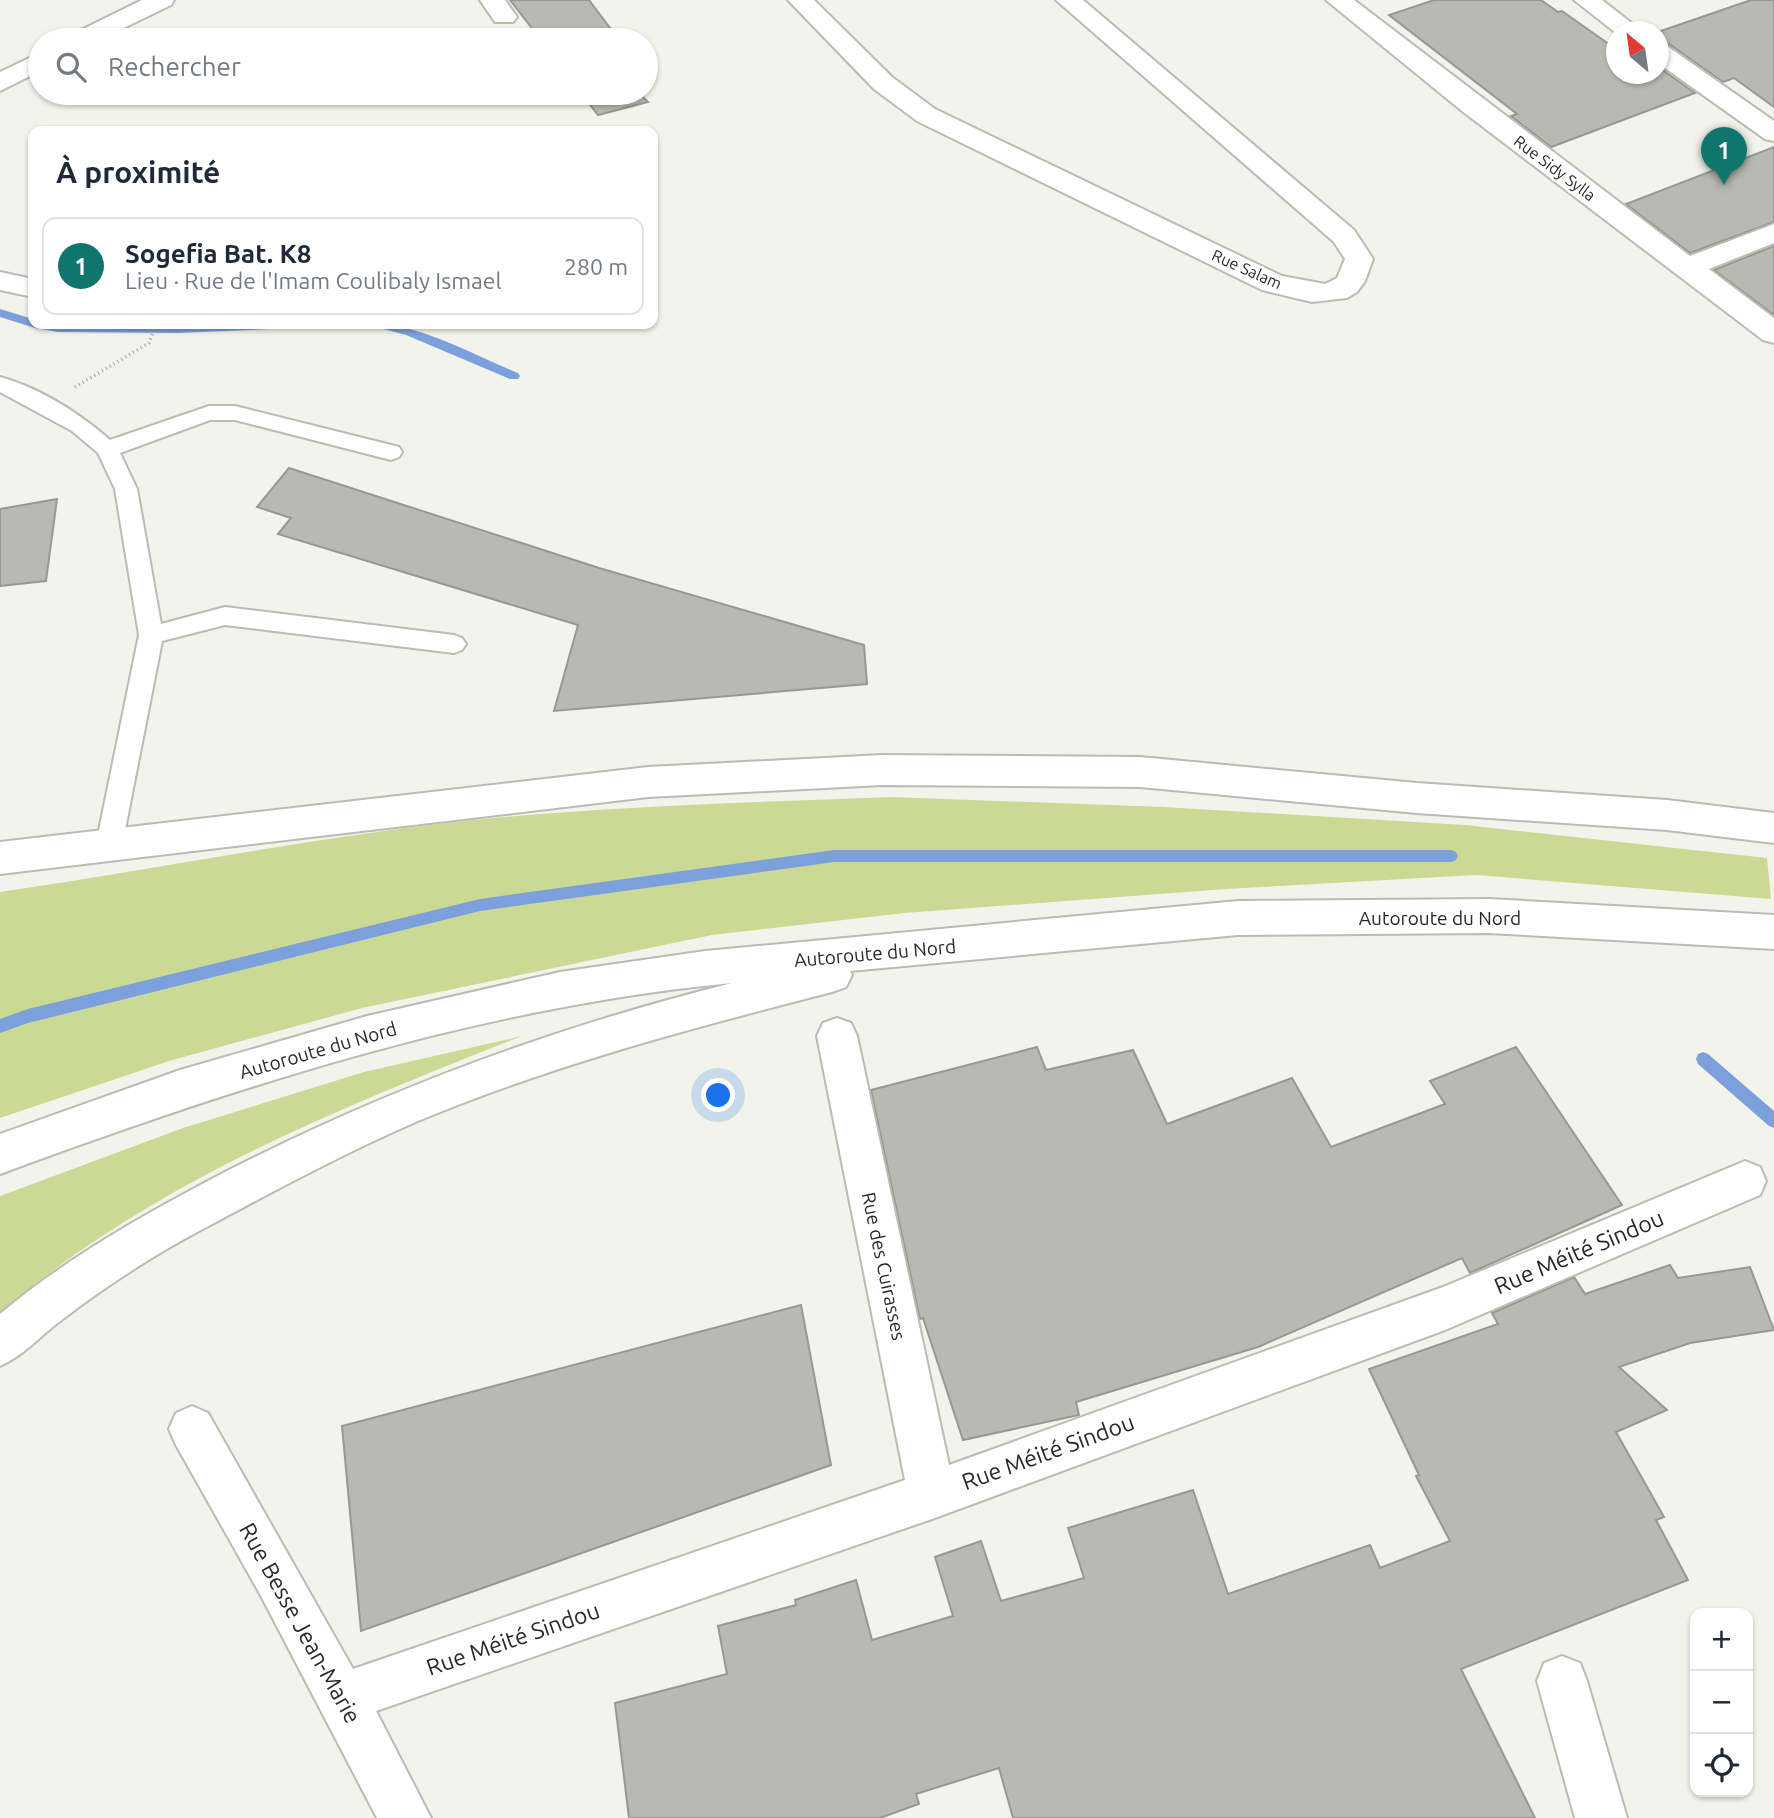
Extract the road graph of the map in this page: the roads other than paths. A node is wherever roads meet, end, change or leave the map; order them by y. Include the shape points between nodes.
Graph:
1 (800, 0) edge
2 (1068, 0) edge
3 (1338, 0) edge
4 (1586, 0) edge
5 (155, 4) edge
6 (1616, 21) edge
7 (105, 28) edge
8 (1669, 59) edge
9 (28, 68) edge
10 (0, 83) edge
11 (1774, 133) edge
12 (1774, 233) edge
13 (1688, 267) junction
14 (0, 281) edge
15 (28, 287) edge
16 (1774, 333) edge
17 (0, 384) edge
18 (107, 449) junction
19 (391, 452) dead end
20 (150, 635) junction
21 (454, 644) dead end
22 (1774, 828) edge
23 (109, 845) junction
24 (0, 858) edge
25 (1774, 932) edge
26 (900, 951) junction
27 (837, 1036) dead end
28 (0, 1154) edge
29 (1745, 1181) dead end
30 (0, 1343) edge
31 (192, 1429) dead end
32 (932, 1495) junction
33 (1562, 1681) dead end
34 (342, 1698) junction
35 (405, 1818) edge
36 (1601, 1818) edge

1 - 2 main road, Rue Salam via 883,83 926,115 1272,283 1316,295 1341,290 1357,274 1359,259 1344,236
3 - 13 main road, Rue Sidy Sylla
4 - 6 main road
5 - 7 main road
8 - 11 main road
9 - 10 main road
12 - 13 main road
13 - 16 main road, Rue Sidy Sylla
14 - 15 main road
17 - 18 lane via 80,426
18 - 19 lane via 209,413 235,413
18 - 20 lane via 125,489
20 - 21 lane via 225,616
20 - 23 lane
22 - 23 main road via 1667,815 1140,772 882,770 649,782
23 - 24 main road
25 - 26 main road, Autoroute du Nord via 1489,916 1238,918
26 - 28 main road, Autoroute du Nord via 705,968 522,999 368,1034 193,1085
26 - 30 main road via 819,979 690,1011 532,1059 403,1108 155,1232 44,1306
27 - 32 main road, Rue des Cuirasses
29 - 32 main road, Rue Méité Sindou via 1445,1308
31 - 34 main road, Rue Besse Jean-Marie
32 - 34 main road, Rue Méité Sindou
33 - 36 main road
34 - 35 main road, Rue Besse Jean-Marie

